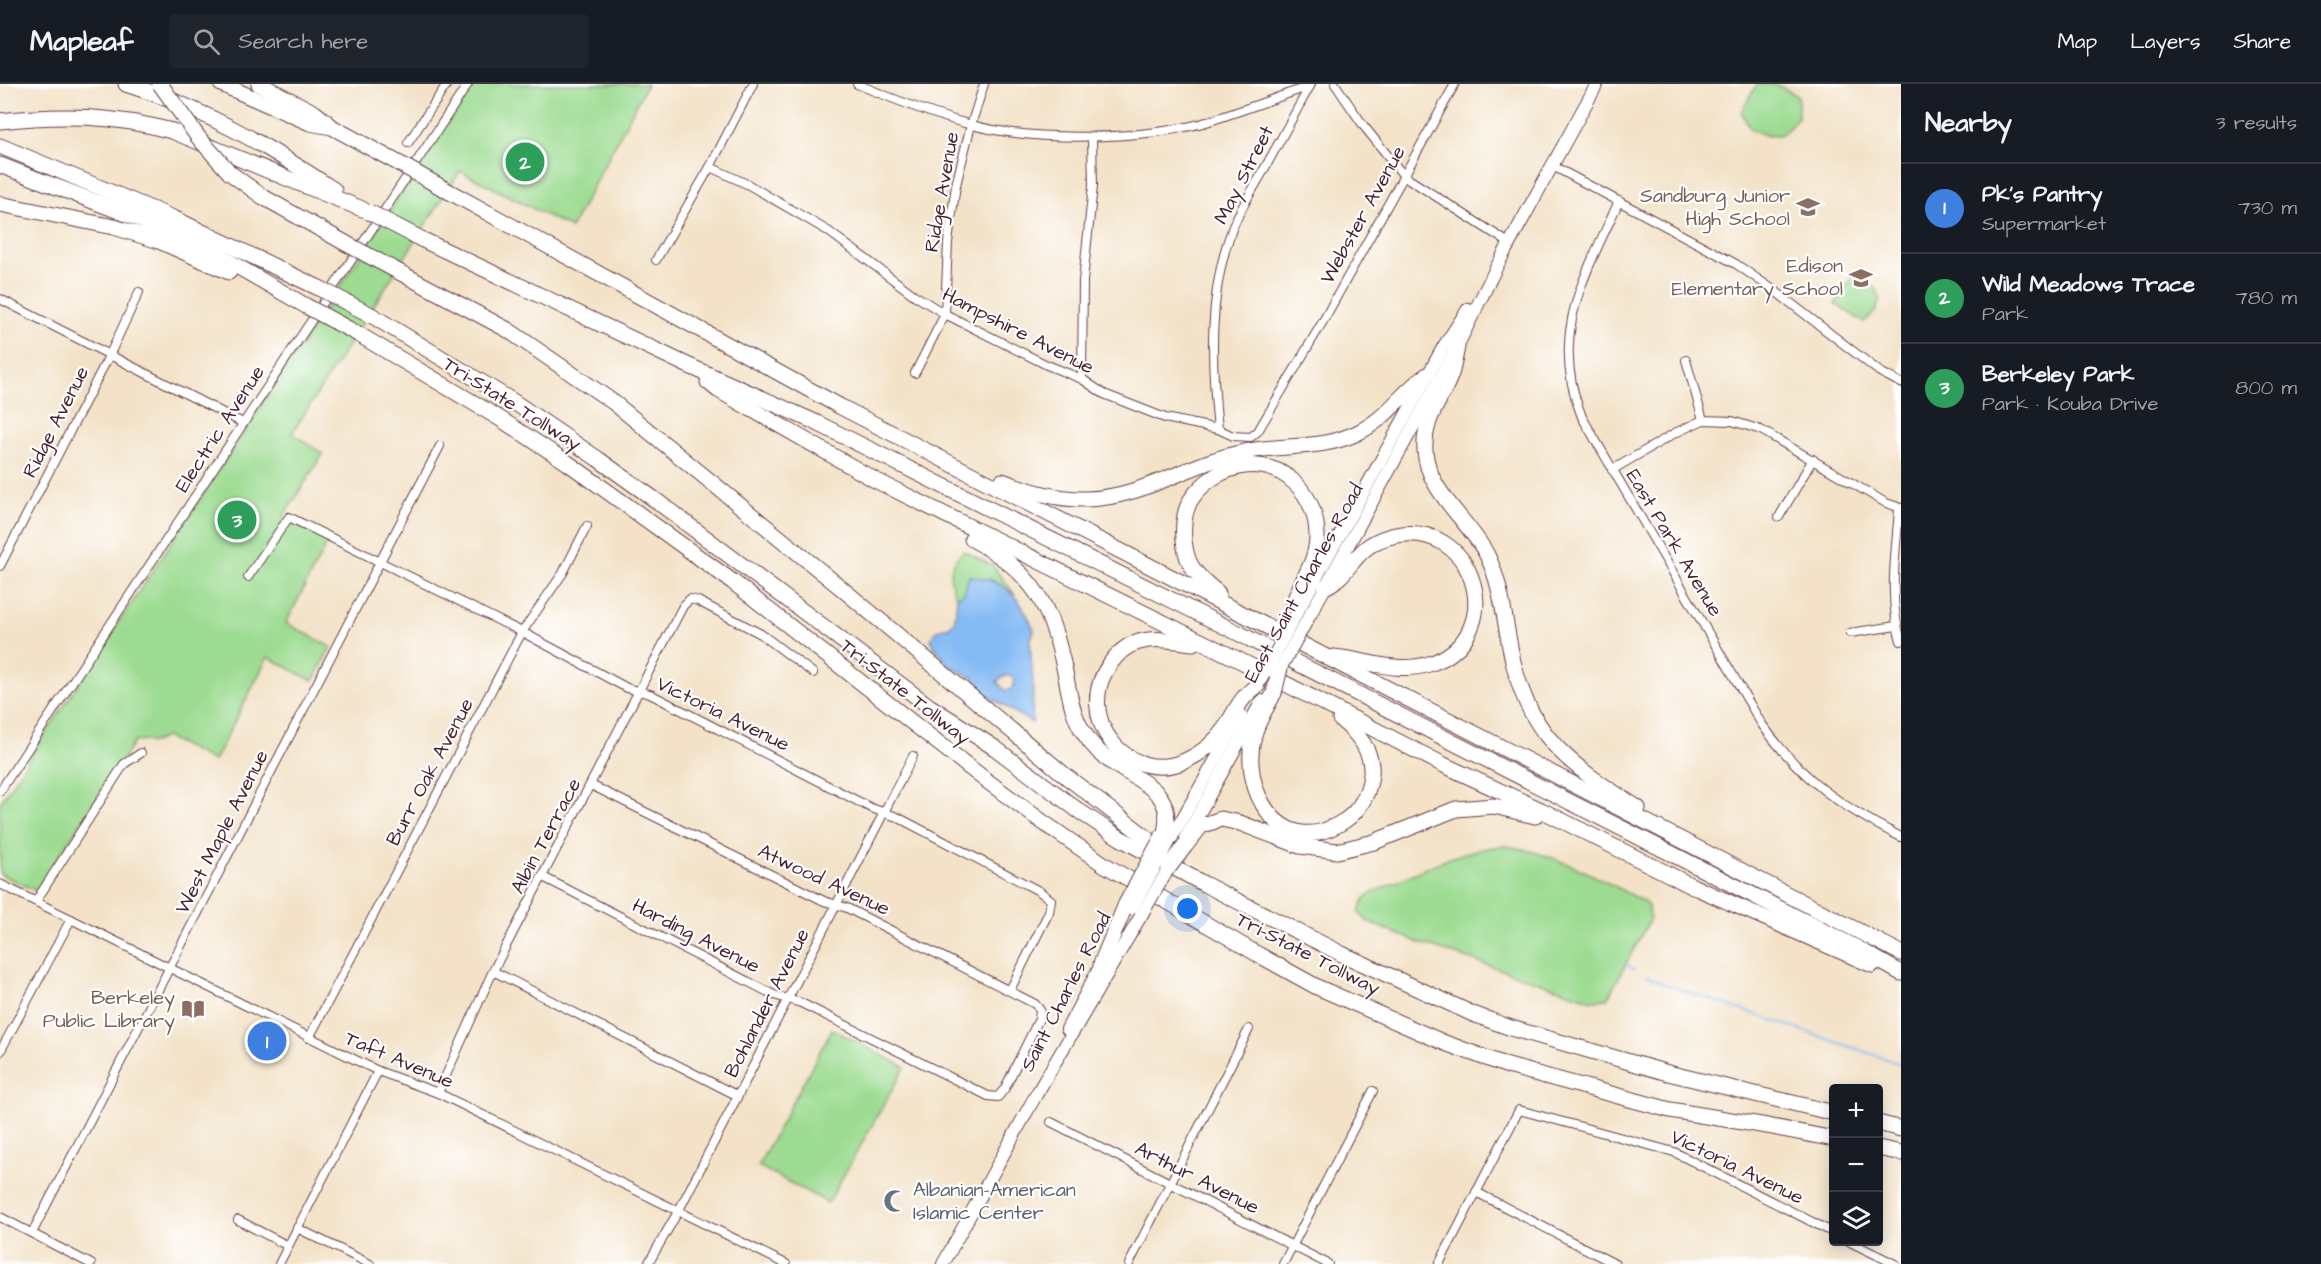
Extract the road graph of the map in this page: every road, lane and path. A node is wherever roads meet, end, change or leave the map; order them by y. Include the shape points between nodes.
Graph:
1 (126, 84) edge
2 (160, 84) edge
3 (221, 84) edge
4 (259, 84) edge
5 (447, 84) edge
6 (468, 84) edge
7 (753, 84) edge
8 (857, 84) edge
9 (984, 84) edge
10 (1335, 84) edge
11 (1455, 84) edge
12 (1597, 84) edge
13 (1311, 85) edge
14 (0, 121) edge
15 (971, 125) junction
16 (333, 127) junction
17 (1092, 137) junction
18 (408, 143) dead end
19 (0, 146) edge
20 (0, 165) edge
21 (1551, 165) junction
22 (710, 167) junction
23 (1404, 176) junction
24 (1619, 201) junction
25 (0, 204) edge
26 (365, 210) junction
27 (1509, 243) junction
28 (656, 260) dead end
29 (1496, 268) junction
30 (139, 292) dead end
31 (0, 298) edge
32 (306, 306) junction
33 (945, 314) junction
34 (1457, 347) junction
35 (110, 354) junction
36 (1686, 360) dead end
37 (1300, 361) joint
38 (687, 365) junction
39 (915, 373) dead end
40 (1427, 375) junction
41 (1082, 379) junction
42 (1901, 383) edge
43 (1703, 420) junction
44 (243, 423) junction
45 (1218, 429) junction
46 (440, 446) dead end
47 (933, 454) junction
48 (1813, 459) junction
49 (1612, 470) junction
50 (875, 480) junction
51 (1900, 508) edge
52 (1779, 518) dead end
53 (587, 526) dead end
54 (380, 563) junction
55 (0, 566) edge
56 (248, 577) dead end
57 (1325, 587) junction
58 (1302, 608) junction
59 (1242, 612) junction
60 (1896, 626) junction
61 (1289, 627) joint
62 (522, 632) junction
63 (1850, 633) dead end
64 (1901, 641) edge
65 (1205, 644) junction
66 (1326, 656) junction
67 (1280, 669) joint
68 (813, 673) dead end
69 (1266, 689) junction
70 (639, 693) junction
71 (1308, 696) junction
72 (141, 753) dead end
73 (913, 756) dead end
74 (591, 785) junction
75 (0, 791) edge
76 (884, 812) junction
77 (1901, 837) edge
78 (1176, 840) junction
79 (1722, 860) junction
80 (1169, 867) joint
81 (543, 877) junction
82 (0, 884) edge
83 (1204, 884) junction
84 (1692, 886) junction
85 (36, 901) junction
86 (836, 905) junction
87 (1133, 909) junction
88 (71, 919) junction
89 (1901, 953) edge
90 (1101, 964) joint
91 (169, 969) junction
92 (493, 971) junction
93 (1901, 975) edge
94 (1010, 990) junction
95 (787, 999) junction
96 (1249, 1029) dead end
97 (309, 1038) junction
98 (0, 1052) edge
99 (378, 1071) junction
100 (1373, 1091) dead end
101 (438, 1093) junction
102 (1036, 1095) junction
103 (738, 1096) junction
104 (998, 1097) joint
105 (1829, 1112) edge
106 (1051, 1122) dead end
107 (1883, 1124) edge
108 (1901, 1129) edge
109 (1829, 1138) edge
110 (1883, 1149) edge
111 (1901, 1153) edge
112 (1171, 1184) junction
113 (1476, 1192) junction
114 (679, 1210) junction
115 (0, 1217) edge
116 (238, 1220) dead end
117 (297, 1228) junction
118 (1829, 1231) edge
119 (32, 1233) junction
120 (288, 1246) junction
121 (1293, 1246) junction
122 (1858, 1246) edge
123 (91, 1264) edge
124 (279, 1264) edge
125 (370, 1264) edge
126 (648, 1264) edge
127 (786, 1264) edge
128 (943, 1264) edge
129 (1130, 1264) edge
130 (1283, 1264) edge
131 (1328, 1264) edge
132 (1439, 1264) edge
133 (1615, 1264) edge
134 (1894, 1264) edge

1 - 26 highway via 234,129
2 - 83 highway, bridge via 230,173 263,198 508,330 613,402 1068,777 1143,832
3 - 16 highway via 310,123
4 - 16 highway via 315,113
5 - 18 street
6 - 44 street, Electric Avenue
7 - 22 street
8 - 15 street
9 - 15 street, Ridge Avenue
10 - 23 street
11 - 23 street, Webster Avenue
12 - 21 main road, East Saint Charles Road
13 - 17 street via 1202,123
13 - 45 street, May Street via 1238,216 1225,252 1212,339
14 - 26 highway via 86,116 146,124
15 - 17 street
15 - 33 street, Ridge Avenue via 953,204
16 - 47 highway, bridge
17 - 41 street via 1093,186 1083,281
19 - 83 highway, Tri-State Tollway, bridge via 173,218 319,288 514,402 671,511 929,706 995,748 1079,811
20 - 32 highway, Tri-State Tollway via 155,225 209,250
21 - 24 street
21 - 27 main road, East Saint Charles Road
22 - 28 street
22 - 33 street, Hampshire Avenue via 828,231
23 - 27 street
23 - 37 street, Webster Avenue
24 - 42 street via 1755,276 1880,372
24 - 49 street, East Park Avenue via 1575,302 1568,343 1576,402
25 - 32 highway via 114,227 159,241
26 - 38 highway, bridge
27 - 29 main road, East Saint Charles Road
29 - 34 main road, East Saint Charles Road
29 - 40 main road, East Saint Charles Road
30 - 35 street, Ridge Avenue
31 - 35 street
32 - 109 highway, Tri-State Tollway, bridge via 499,418 607,491 733,582 983,778 1105,864 1269,961 1317,987 1508,1066 1670,1110
33 - 39 street, Ridge Avenue
33 - 41 street, Hampshire Avenue
34 - 57 main road, East Saint Charles Road
34 - 79 highway via 1451,373 1425,431 1425,453 1438,488 1492,566 1517,680 1530,712 1547,738 1575,766
35 - 44 street
35 - 55 street, Ridge Avenue
36 - 43 street
37 - 45 street, Hampshire Avenue via 1251,437 1238,437
38 - 50 highway via 718,390
38 - 93 highway via 814,422 1240,634 1846,942
40 - 47 highway via 1374,423 1345,438 1247,451 1108,497 1067,499 989,477
40 - 58 main road, East Saint Charles Road
41 - 45 street, Hampshire Avenue via 1104,394 1154,414
43 - 48 street via 1752,426
43 - 49 street
44 - 75 street, Electric Avenue
46 - 54 street, West Maple Avenue
47 - 59 highway
48 - 51 street
48 - 52 street
49 - 77 street, East Park Avenue via 1776,743 1822,790
50 - 65 highway
50 - 78 highway via 889,495 1002,556 1027,579 1053,621 1074,713 1082,731 1103,755 1159,795
51 - 60 street via 1894,593
53 - 62 street, Burr Oak Avenue via 563,573
54 - 56 street, Victoria Avenue via 289,517
54 - 62 street, Victoria Avenue
54 - 91 street, West Maple Avenue
57 - 58 main road, East Saint Charles Road
57 - 66 highway via 1336,582 1368,546 1388,537 1416,534 1436,539 1456,552 1473,578 1477,600 1463,640 1447,655 1429,664 1399,667
58 - 59 highway via 1315,554 1312,508 1298,485 1286,475 1265,466 1242,465 1212,478 1191,499 1183,524 1188,561 1205,582
58 - 61 highway, bridge
58 - 67 main road, East Saint Charles Road, bridge
59 - 66 highway
60 - 63 street
60 - 64 street
61 - 69 main road, East Saint Charles Road, bridge
62 - 70 street, Victoria Avenue
62 - 97 street, Burr Oak Avenue
65 - 69 highway via 1140,641 1118,654 1101,678 1097,712 1108,738 1120,752 1151,765 1172,764 1195,756 1224,729 1245,693
65 - 71 highway
66 - 79 highway
67 - 69 highway, bridge
68 - 70 street, Albin Terrace via 761,634 690,598
69 - 71 highway via 1250,762 1254,789 1271,816 1287,828 1307,833 1330,829 1348,819 1368,792 1372,774 1360,736
69 - 78 main road, East Saint Charles Road
70 - 74 street, Albin Terrace
70 - 76 street, Victoria Avenue via 650,694
71 - 84 highway
72 - 85 street via 124,764
73 - 76 street, Bohlander Avenue
74 - 81 street, Albin Terrace
74 - 86 street, Atwood Avenue
76 - 86 street, Bohlander Avenue
76 - 94 street, Victoria Avenue via 1051,900
78 - 80 highway, bridge
78 - 84 highway via 1221,819 1300,846 1337,851 1366,845 1456,809 1494,806 1546,820
78 - 87 highway, bridge
79 - 89 highway
80 - 87 main road, bridge
81 - 92 street, Albin Terrace
81 - 95 street, Harding Avenue
82 - 85 street, Taft Avenue
83 - 105 highway, Tri-State Tollway via 1342,954 1511,1028 1668,1073
84 - 93 highway
85 - 88 street, Taft Avenue
86 - 94 street, Atwood Avenue
86 - 95 street, Bohlander Avenue
87 - 90 highway
87 - 102 main road, Saint Charles Road
88 - 91 street, Taft Avenue
88 - 98 street
90 - 102 main road, Saint Charles Road
91 - 97 street, Taft Avenue
91 - 119 street, West Maple Avenue
92 - 101 street, Albin Terrace
92 - 103 street
94 - 104 street, Atwood Avenue via 1035,1004 1040,1010 1039,1019
95 - 103 street, Bohlander Avenue
95 - 104 street, Harding Avenue via 988,1096
96 - 112 street
97 - 99 street, Taft Avenue
99 - 101 street, Taft Avenue
99 - 117 street
100 - 121 street
101 - 114 street, Taft Avenue
102 - 128 main road, Saint Charles Road
103 - 114 street, Bohlander Avenue
106 - 112 street, Arthur Avenue
107 - 108 highway
110 - 111 highway
112 - 121 street, Arthur Avenue
112 - 129 street
113 - 118 street, Victoria Avenue via 1519,1110 1674,1152
113 - 132 street
113 - 133 street
114 - 126 street, Bohlander Avenue
114 - 127 street, Taft Avenue
115 - 119 street
116 - 120 street
117 - 120 street
117 - 125 street
119 - 123 street
120 - 124 street
121 - 130 street
121 - 131 street, Arthur Avenue
122 - 134 street

